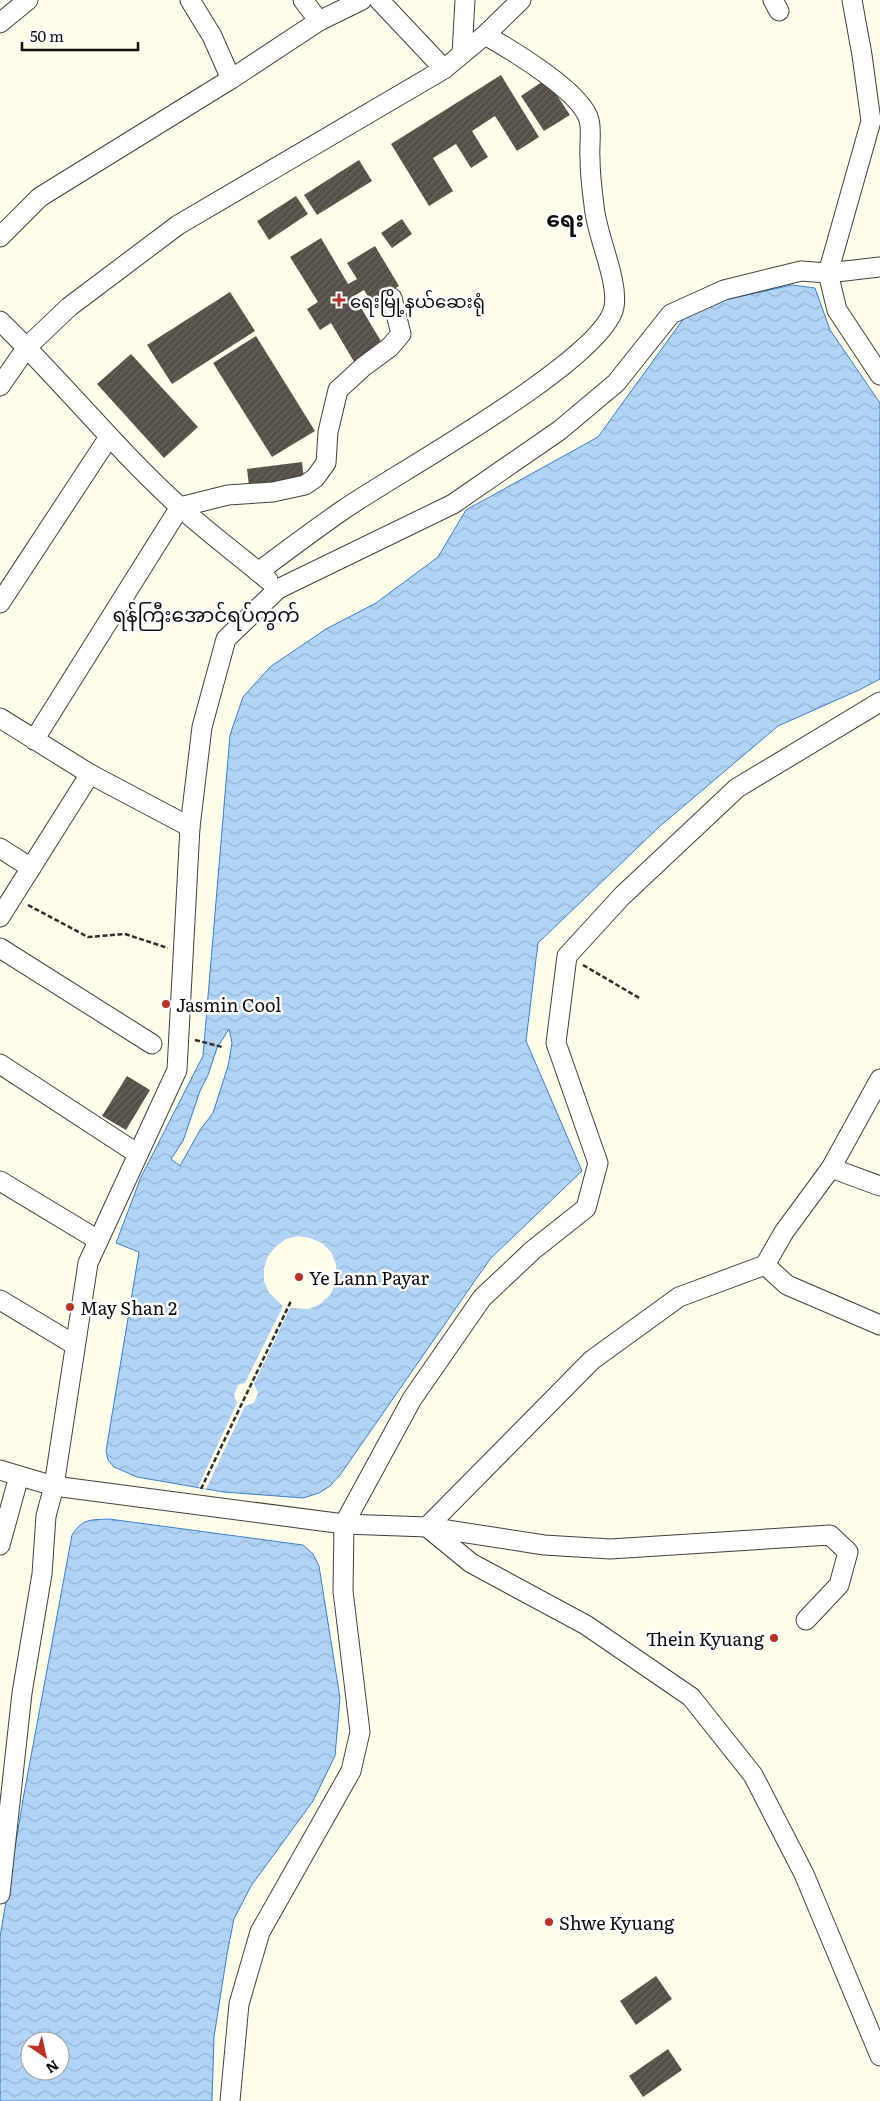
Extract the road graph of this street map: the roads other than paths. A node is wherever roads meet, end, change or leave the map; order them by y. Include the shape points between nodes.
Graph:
1 (28, 0) edge
2 (190, 0) edge
3 (303, 0) edge
4 (362, 0) edge
5 (379, 0) edge
6 (465, 0) edge
7 (521, 0) edge
8 (852, 0) edge
9 (320, 21) junction
10 (0, 23) edge
11 (485, 35) junction
12 (462, 54) junction
13 (444, 69) junction
14 (231, 79) junction
15 (876, 120) edge
16 (0, 236) edge
17 (880, 267) edge
18 (828, 273) junction
19 (392, 298) dead end
20 (0, 320) edge
21 (27, 347) junction
22 (880, 375) edge
23 (0, 386) edge
24 (109, 437) junction
25 (180, 507) junction
26 (258, 572) junction
27 (278, 589) junction
28 (0, 602) edge
29 (880, 702) edge
30 (0, 718) edge
31 (34, 740) junction
32 (90, 774) junction
33 (190, 827) junction
34 (0, 848) edge
35 (31, 868) junction
36 (0, 917) edge
37 (0, 948) edge
38 (152, 1044) dead end
39 (0, 1064) edge
40 (880, 1079) edge
41 (138, 1154) junction
42 (831, 1168) junction
43 (0, 1181) edge
44 (880, 1186) edge
45 (98, 1240) junction
46 (765, 1265) junction
47 (0, 1300) edge
48 (880, 1325) edge
49 (75, 1345) junction
50 (0, 1470) edge
51 (19, 1476) junction
52 (54, 1486) junction
53 (344, 1524) junction
54 (427, 1527) junction
55 (0, 1545) edge
56 (806, 1620) dead end
57 (0, 1894) edge
58 (880, 2056) edge
59 (230, 2101) edge

1 - 10 street
2 - 14 street via 212,36
3 - 9 street
4 - 9 street
5 - 13 street
6 - 12 street
7 - 11 street
8 - 15 street
9 - 14 street
11 - 12 street
11 - 26 street via 544,72 585,110 589,120 595,220 612,279 614,307 610,318 601,332 564,366 441,449 344,509
12 - 13 street
13 - 21 street via 178,225 69,307
14 - 16 street via 40,197
15 - 18 street
17 - 18 street
18 - 22 street via 837,310
18 - 27 street via 801,271 724,290 672,314 616,383 560,430 453,504
19 - 25 street via 401,334 338,390 328,432 326,463 316,478 305,485 273,492 228,495
20 - 21 street
21 - 23 street
21 - 24 street
24 - 25 street
24 - 28 street
25 - 26 street
25 - 31 street
26 - 27 street
27 - 33 street via 226,639 202,727
29 - 53 street via 737,788 622,896 567,956 556,1043 598,1163 586,1208 533,1250 482,1298 412,1399
30 - 31 street
31 - 32 street
32 - 33 street
32 - 35 street
33 - 41 street via 177,1070
34 - 35 street
35 - 36 street
37 - 38 street
39 - 41 street
40 - 42 street
41 - 45 street
42 - 44 street
42 - 46 street via 784,1232
43 - 45 street
45 - 49 street via 88,1264
46 - 48 street via 787,1285
46 - 54 street via 679,1297 592,1360
47 - 49 street
49 - 52 street
50 - 51 street
51 - 52 street
51 - 55 street
52 - 53 street
52 - 57 street via 46,1516 42,1574 19,1711
53 - 54 street
53 - 59 street via 343,1591 360,1732 351,1771 260,1932 239,2004
54 - 56 street via 544,1545 610,1550 830,1535 848,1552 839,1585
54 - 58 street via 471,1562 586,1625 691,1697 757,1784 804,1874

